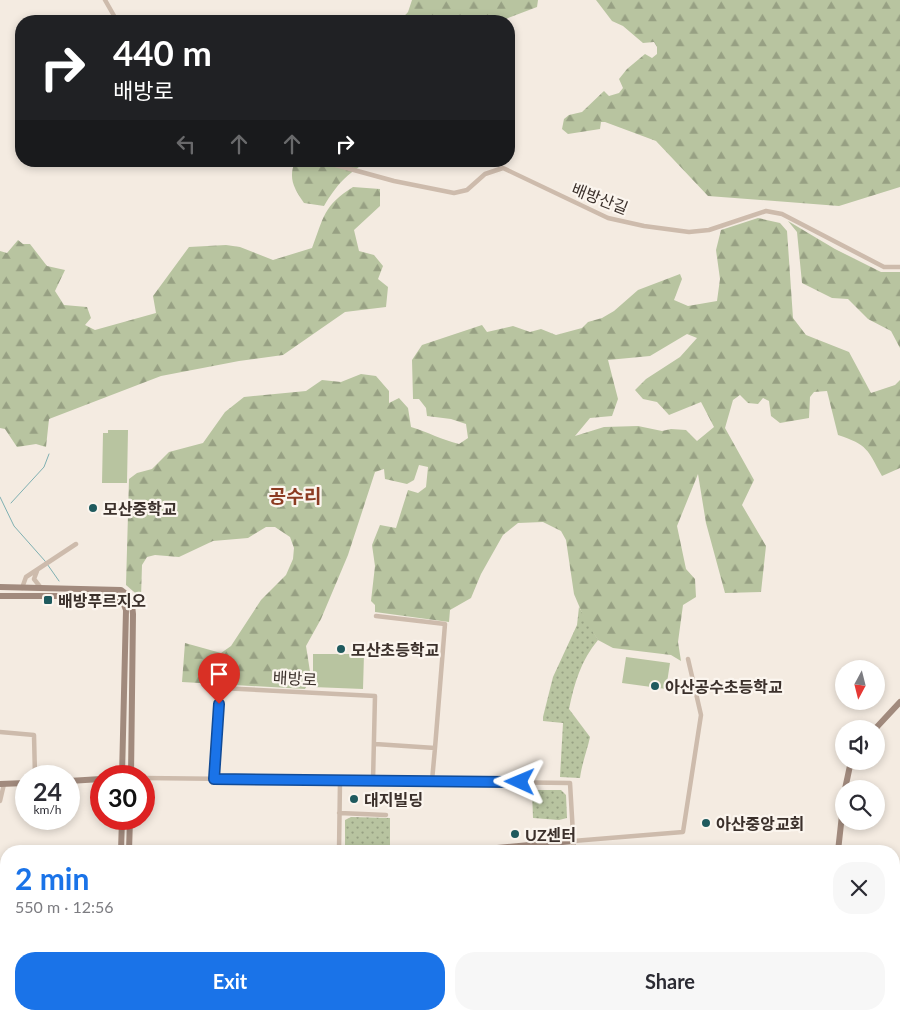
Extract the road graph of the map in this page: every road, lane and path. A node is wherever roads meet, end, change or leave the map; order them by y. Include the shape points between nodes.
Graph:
1 (105, 0) edge
2 (114, 15) edge
3 (343, 167) edge
4 (900, 267) edge
5 (76, 544) dead end
6 (37, 570) junction
7 (0, 587) edge
8 (22, 588) junction
9 (42, 589) junction
10 (0, 596) edge
11 (376, 616) dead end
12 (688, 659) dead end
13 (900, 702) edge
14 (883, 720) edge
15 (0, 732) edge
16 (374, 744) junction
17 (435, 748) junction
18 (35, 765) edge
19 (122, 765) edge
20 (131, 765) edge
21 (155, 778) edge
22 (214, 779) junction
23 (340, 781) junction
24 (373, 781) junction
25 (432, 782) junction
26 (15, 783) edge
27 (2, 784) edge
28 (0, 801) edge
29 (339, 813) junction
30 (386, 815) dead end
31 (122, 830) edge
32 (130, 830) edge
33 (840, 830) edge
34 (573, 842) junction
35 (121, 845) edge
36 (130, 845) edge
37 (339, 845) edge
38 (537, 845) edge
39 (573, 845) edge
40 (839, 845) edge

1 - 2 street
3 - 4 street, 배방산길 via 454,193 467,190 485,174 503,168 608,218 689,232 709,230 766,211 782,214 884,266
5 - 6 street
6 - 8 street via 26,576
6 - 9 street via 34,579
7 - 8 street
8 - 9 street
9 - 20 street via 121,590 128,595 132,604
10 - 19 street via 111,596 123,601 126,610
11 - 17 street via 445,624
12 - 34 street via 701,715 683,832
13 - 14 street
15 - 18 street via 34,735
16 - 17 street
16 - 22 street, 배방로 via 375,696 220,688
16 - 24 street, 배방로
17 - 25 street
21 - 22 street
22 - 23 street
23 - 24 street
23 - 29 street
24 - 25 street
25 - 34 street via 570,783
26 - 27 street
27 - 28 street
29 - 30 street
29 - 37 street
31 - 35 street
32 - 36 street
33 - 40 street
34 - 38 street
34 - 39 street

